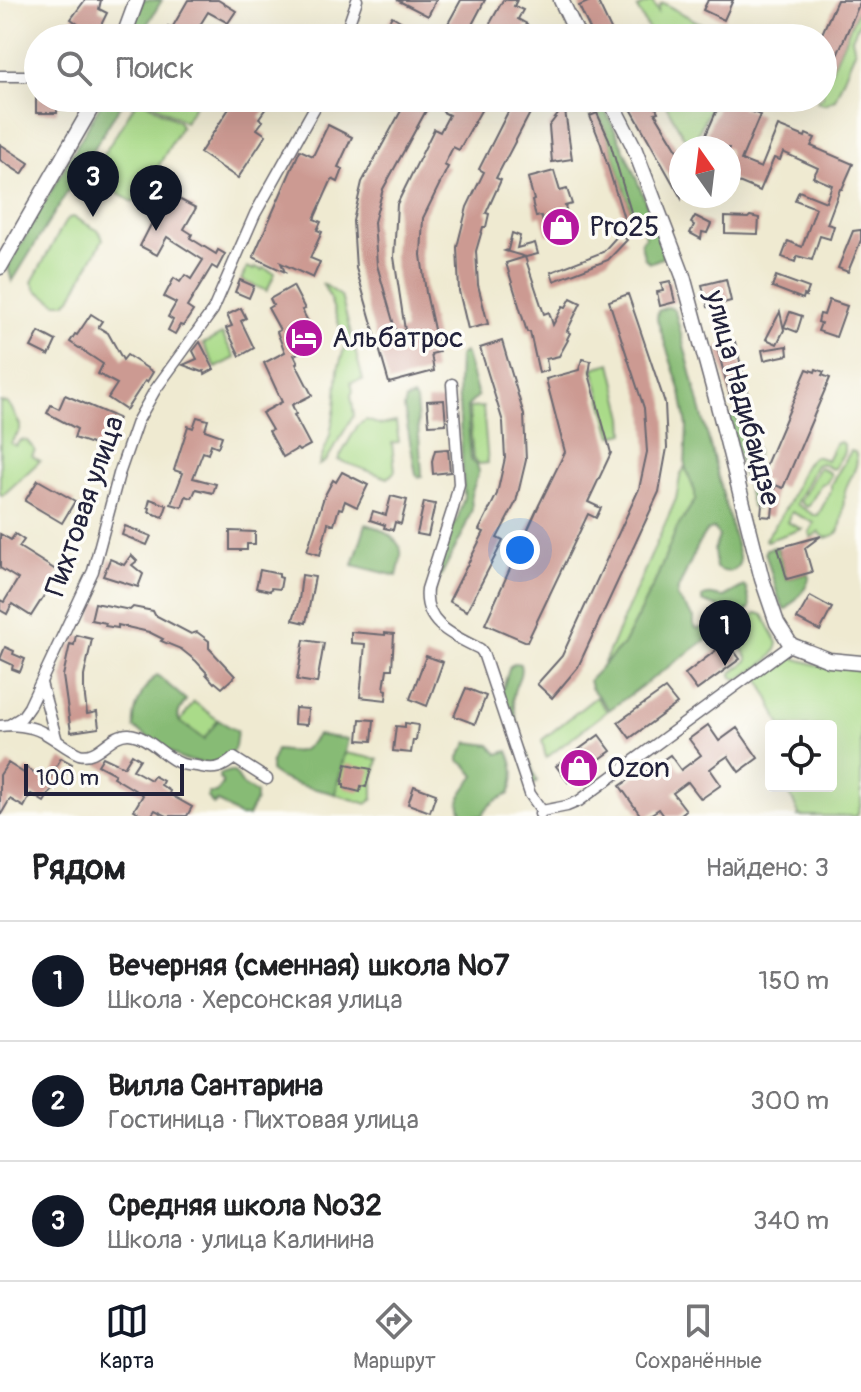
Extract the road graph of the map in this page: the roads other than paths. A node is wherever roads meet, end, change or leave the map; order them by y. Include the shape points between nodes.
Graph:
1 (137, 0) edge
2 (357, 0) edge
3 (561, 0) edge
4 (128, 24) edge
5 (349, 24) edge
6 (572, 24) edge
7 (0, 76) edge
8 (24, 76) edge
9 (89, 112) edge
10 (312, 112) edge
11 (616, 112) edge
12 (0, 267) edge
13 (452, 384) dead end
14 (791, 645) junction
15 (861, 663) edge
16 (41, 683) junction
17 (4, 726) edge
18 (57, 741) junction
19 (267, 779) dead end
20 (540, 813) edge

1 - 4 main road
2 - 5 street
3 - 6 main road
7 - 8 street
9 - 12 main road
10 - 16 street, Пихтовая улица via 255,214 213,310 137,422 93,571
11 - 14 main road, улица Надибаидзе via 680,267 767,600
13 - 20 street via 459,484 426,597 439,626 483,653
14 - 15 main road via 829,660
14 - 20 street via 579,801
16 - 17 street, Пихтовая улица via 22,717
16 - 18 street
17 - 18 street via 39,730
18 - 19 street via 87,755 130,734 181,764 208,769 234,758

